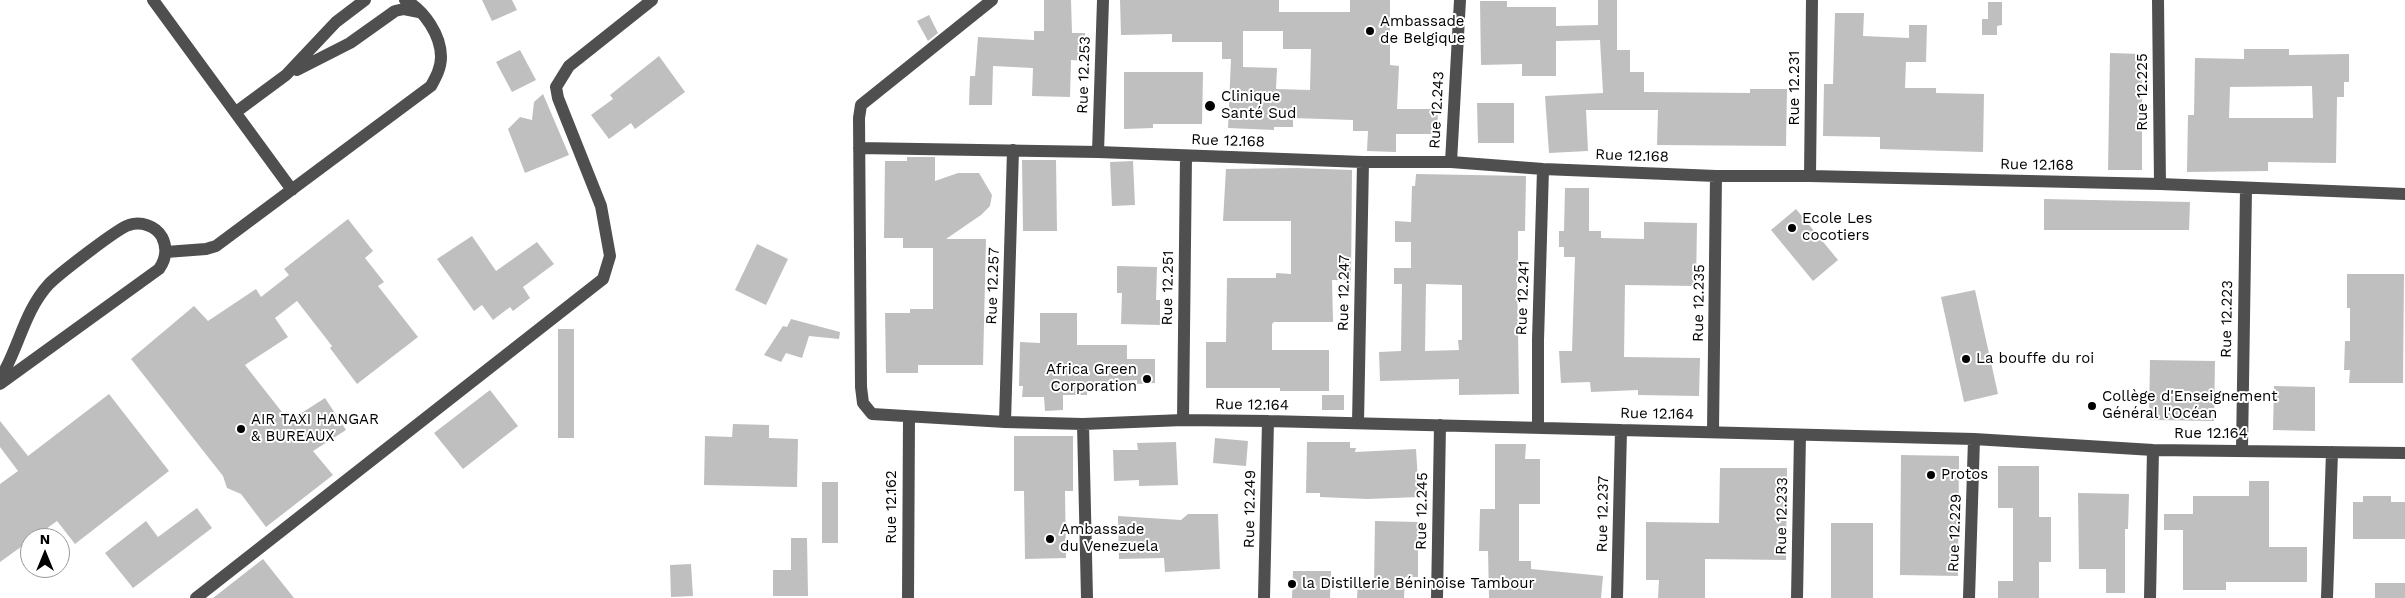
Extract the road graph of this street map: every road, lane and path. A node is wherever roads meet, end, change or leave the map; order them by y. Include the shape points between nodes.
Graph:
1 (153, 0) edge
2 (365, 0) edge
3 (405, 0) edge
4 (652, 0) edge
5 (992, 0) edge
6 (1103, 0) edge
7 (1460, 0) edge
8 (1812, 0) edge
9 (2158, 0) edge
10 (424, 15) junction
11 (286, 75) junction
12 (236, 112) junction
13 (859, 148) junction
14 (1013, 150) junction
15 (1098, 152) junction
16 (1186, 156) junction
17 (1363, 162) junction
18 (1451, 162) junction
19 (1543, 169) junction
20 (1716, 176) junction
21 (1810, 176) junction
22 (2160, 184) junction
23 (2246, 189) junction
24 (292, 190) junction
25 (2405, 194) edge
26 (166, 252) junction
27 (0, 379) edge
28 (0, 384) edge
29 (909, 417) junction
30 (1184, 420) junction
31 (1268, 421) junction
32 (1005, 422) junction
33 (1358, 423) junction
34 (1083, 424) junction
35 (1440, 425) junction
36 (1538, 428) junction
37 (1621, 430) junction
38 (1713, 431) junction
39 (1800, 434) junction
40 (1974, 439) junction
41 (2242, 449) junction
42 (2154, 450) junction
43 (2332, 452) junction
44 (2405, 453) edge
45 (196, 598) edge
46 (908, 598) edge
47 (1087, 598) edge
48 (1264, 598) edge
49 (1437, 598) edge
50 (1617, 598) edge
51 (1797, 598) edge
52 (1969, 598) edge
53 (2150, 598) edge
54 (2327, 598) edge

1 - 12 street
2 - 11 street via 336,22
3 - 10 street
4 - 45 street via 569,66 556,87 601,206 610,256 604,279
5 - 13 street, Rue 12.164 via 861,105
6 - 15 street, Rue 12.253
7 - 18 street, Rue 12.243
8 - 21 street, Rue 12.231
9 - 22 street, Rue 12.225
10 - 11 street via 415,10 395,11 350,43
10 - 24 street via 439,42 441,57 431,86
11 - 12 street
12 - 24 street
13 - 14 street, Rue 12.168
13 - 29 street, Rue 12.164 via 863,403 872,414
14 - 15 street, Rue 12.168
14 - 32 street, Rue 12.257
15 - 16 street, Rue 12.168
16 - 17 street, Rue 12.168
16 - 30 street, Rue 12.251
17 - 18 street, Rue 12.168
17 - 33 street, Rue 12.247
18 - 19 street, Rue 12.168
19 - 20 street, Rue 12.168
19 - 36 street, Rue 12.241
20 - 21 street, Rue 12.168
20 - 38 street, Rue 12.235
21 - 22 street, Rue 12.168
22 - 23 street, Rue 12.168
23 - 25 street, Rue 12.168
23 - 41 street, Rue 12.223
24 - 26 street via 216,246
26 - 27 street via 161,234 146,224 128,225 112,236 51,283 38,298
26 - 28 street via 159,269
29 - 32 street, Rue 12.164
29 - 46 street, Rue 12.162
30 - 31 street, Rue 12.164
30 - 34 street, Rue 12.164
31 - 33 street, Rue 12.164
31 - 48 street, Rue 12.249
32 - 34 street, Rue 12.164
33 - 35 street, Rue 12.164
34 - 47 street
35 - 36 street, Rue 12.164
35 - 49 street, Rue 12.245
36 - 37 street, Rue 12.164
37 - 38 street, Rue 12.164
37 - 50 street, Rue 12.237
38 - 39 street, Rue 12.164
39 - 40 street, Rue 12.164
39 - 51 street, Rue 12.233
40 - 42 street, Rue 12.164
40 - 52 street, Rue 12.229
41 - 42 street, Rue 12.164
41 - 43 street, Rue 12.164
42 - 53 street
43 - 44 street, Rue 12.164
43 - 54 street

